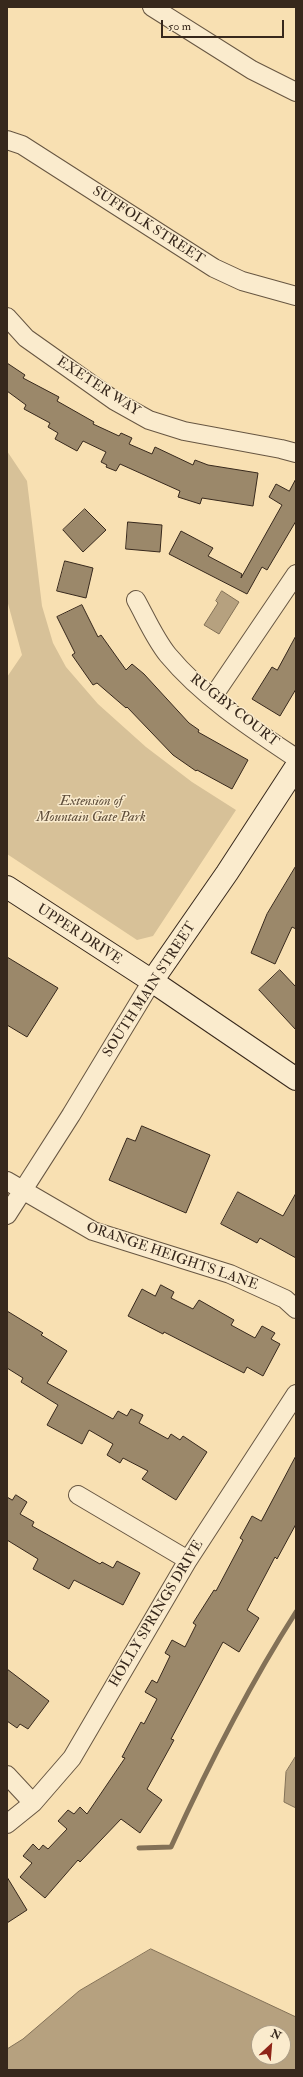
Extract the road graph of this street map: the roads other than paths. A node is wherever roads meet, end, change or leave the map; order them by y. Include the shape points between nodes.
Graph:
1 (152, 7) edge
2 (296, 92) edge
3 (7, 140) edge
4 (296, 296) edge
5 (7, 317) edge
6 (296, 454) edge
7 (296, 574) edge
8 (136, 600) dead end
9 (212, 698) junction
10 (296, 758) edge
11 (296, 767) edge
12 (7, 888) edge
13 (152, 981) junction
14 (296, 1078) edge
15 (7, 1181) edge
16 (22, 1191) junction
17 (7, 1215) edge
18 (296, 1309) edge
19 (296, 1394) edge
20 (78, 1495) dead end
21 (188, 1560) junction
22 (7, 1775) edge
23 (33, 1803) junction
24 (7, 1824) edge

1 - 2 street via 252,70
3 - 4 street, SUFFOLK STREET via 22,145 214,268 242,281
5 - 6 street, EXETER WAY via 26,338 115,401 149,420 184,431
7 - 9 street
8 - 9 street, RUGBY COURT via 167,654
9 - 10 street, RUGBY COURT
11 - 13 main road, SOUTH MAIN STREET via 228,873
12 - 13 main road, UPPER DRIVE
13 - 14 main road, UPPER DRIVE
13 - 16 street, SOUTH MAIN STREET
15 - 16 street, ORANGE HEIGHTS LANE
16 - 17 street, SOUTH MAIN STREET
16 - 18 street, ORANGE HEIGHTS LANE via 93,1231 230,1274 285,1299
19 - 21 street, HOLLY SPRINGS DRIVE
20 - 21 street
21 - 23 street, HOLLY SPRINGS DRIVE via 72,1758
22 - 23 street
23 - 24 street, HOLLY SPRINGS DRIVE

